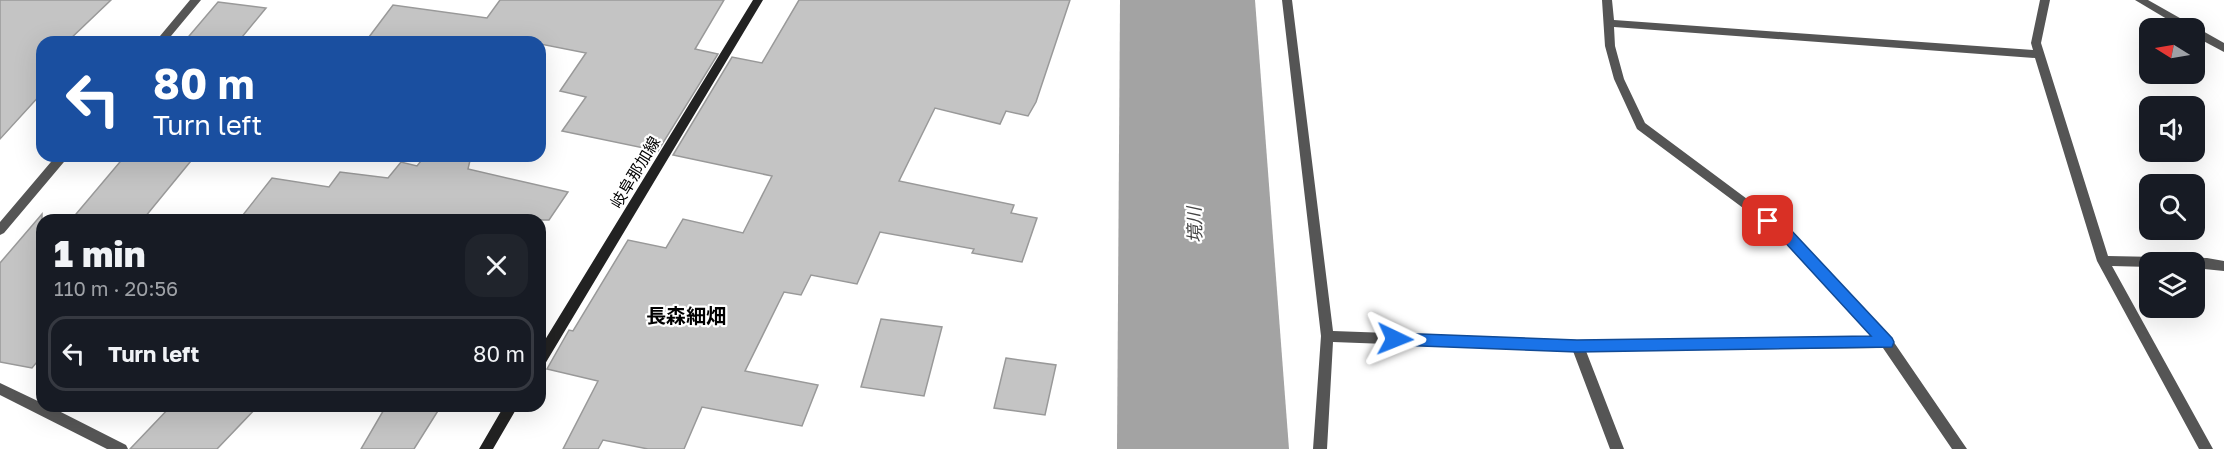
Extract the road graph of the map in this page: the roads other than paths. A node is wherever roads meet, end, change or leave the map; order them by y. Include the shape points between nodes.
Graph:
1 (196, 0) edge
2 (758, 0) edge
3 (1287, 0) edge
4 (1607, 0) edge
5 (2045, 0) edge
6 (2140, 0) edge
7 (2172, 18) edge
8 (1608, 23) junction
9 (165, 36) edge
10 (2205, 37) edge
11 (2224, 48) edge
12 (2039, 54) junction
13 (58, 162) edge
14 (0, 230) edge
15 (2103, 261) junction
16 (2224, 266) edge
17 (1327, 336) junction
18 (1886, 342) junction
19 (1577, 346) junction
20 (546, 350) edge
21 (0, 389) edge
22 (36, 407) edge
23 (46, 412) edge
24 (508, 412) edge
25 (121, 449) edge
26 (486, 449) edge
27 (1320, 449) edge
28 (1617, 449) edge
29 (1960, 449) edge
30 (2206, 449) edge

1 - 9 street
2 - 20 main road, 岐阜那加線
3 - 17 street
4 - 8 street
5 - 12 street via 2036,43
6 - 7 street
8 - 12 street
8 - 18 street via 1619,79 1641,126 1786,234
10 - 11 street
12 - 15 street
13 - 14 street
15 - 16 street
15 - 30 street
17 - 19 street
17 - 27 street
18 - 19 street
18 - 29 street
19 - 28 street
21 - 22 street
23 - 25 street
24 - 26 main road

